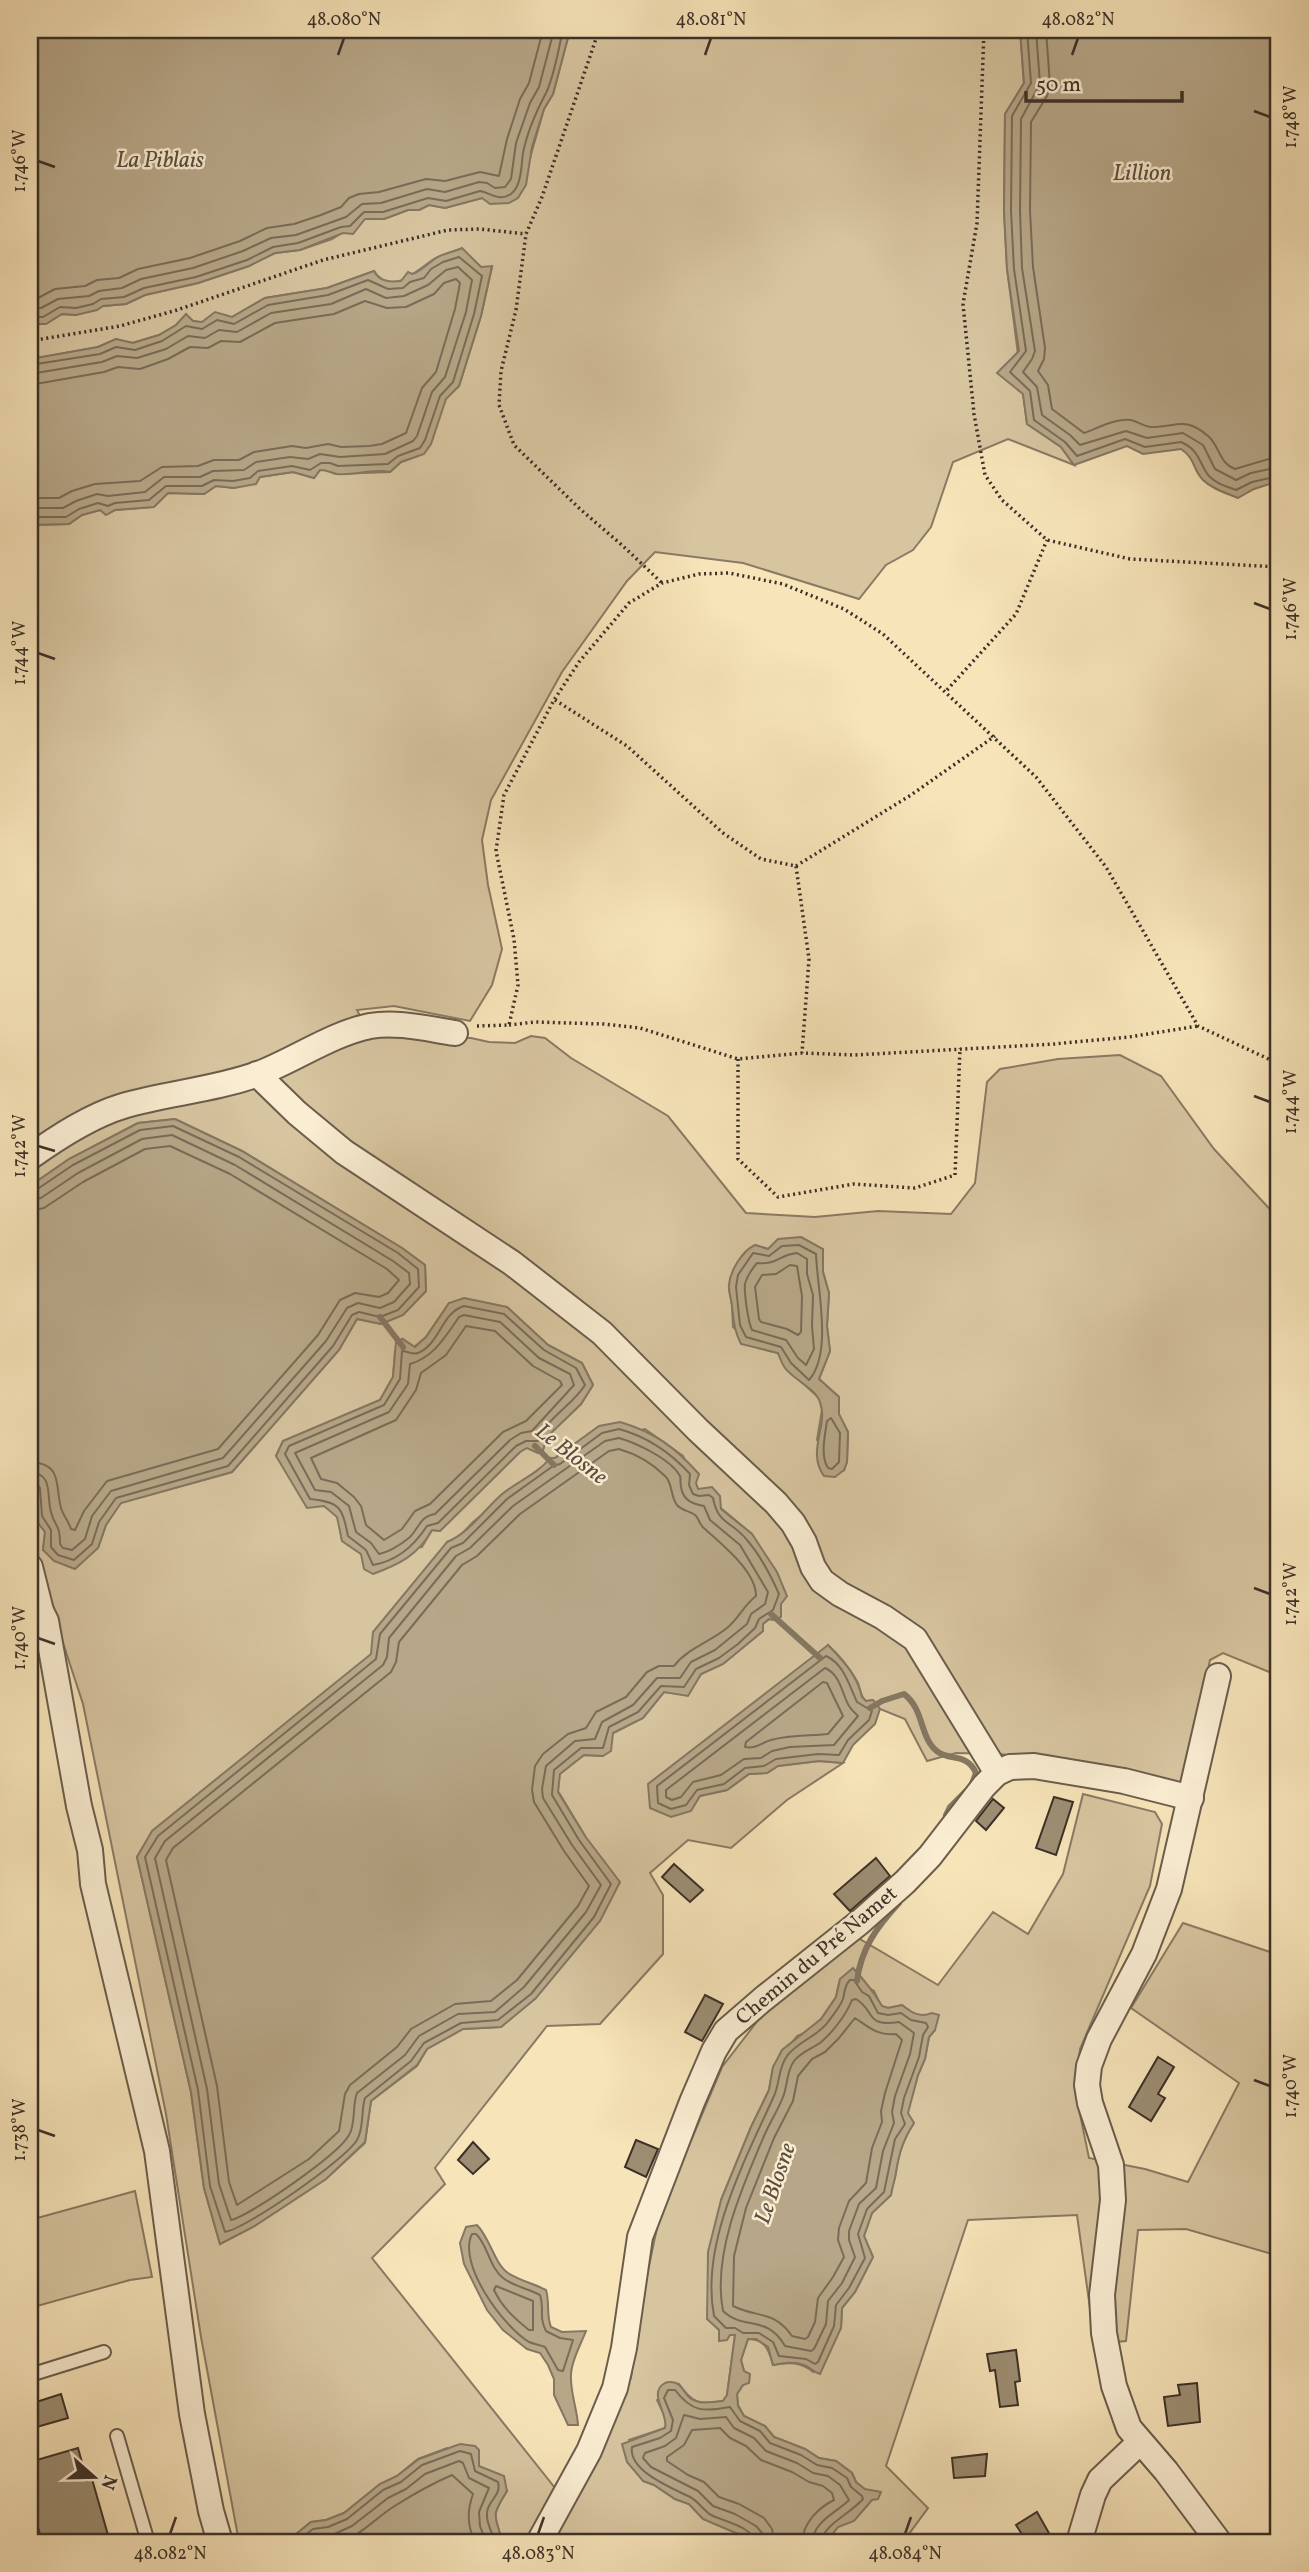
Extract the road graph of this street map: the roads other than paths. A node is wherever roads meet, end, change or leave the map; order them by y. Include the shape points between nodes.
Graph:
1 (455, 1032) road end
2 (257, 1074) junction
3 (30, 1157) edge
4 (30, 1567) edge
5 (35, 1611) edge
6 (1218, 1676) dead end
7 (997, 1773) junction
8 (1191, 1798) junction
9 (104, 2352) dead end
10 (30, 2375) edge
11 (117, 2435) dead end
12 (1140, 2442) junction
13 (148, 2542) edge
14 (220, 2542) edge
15 (539, 2542) edge
16 (1079, 2542) edge
17 (1219, 2542) edge

1 - 2 street via 371,1026
2 - 3 street via 122,1106
2 - 7 street via 344,1152 512,1263 602,1333 776,1503 793,1523 822,1581 915,1639
4 - 5 street
5 - 14 street via 46,1621 93,1884 157,2151 192,2414
6 - 8 street
7 - 8 street via 1010,1766 1034,1766
7 - 15 street, Chemin du Pré Namet via 905,1881 726,2031 714,2051 640,2237 615,2388 589,2451
8 - 12 street via 1158,1922 1099,2039 1087,2085 1111,2165 1113,2200 1102,2295 1108,2360 1121,2409
9 - 10 lane
11 - 13 lane
12 - 16 street via 1100,2480
12 - 17 street

